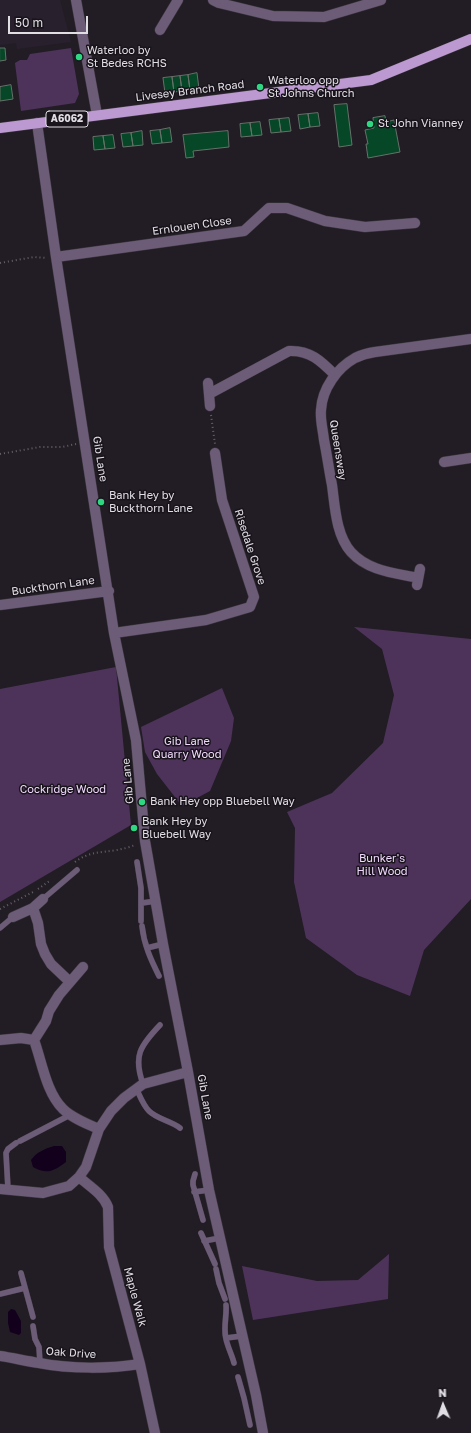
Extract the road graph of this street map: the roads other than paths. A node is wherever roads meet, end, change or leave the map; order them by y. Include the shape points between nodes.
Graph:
1 (76, 0) edge
2 (178, 0) edge
3 (213, 0) edge
4 (381, 0) edge
5 (160, 30) dead end
6 (471, 39) edge
7 (97, 115) junction
8 (37, 123) junction
9 (0, 128) edge
10 (415, 223) dead end
11 (56, 257) junction
12 (471, 341) edge
13 (335, 375) junction
14 (208, 383) dead end
15 (209, 394) junction
16 (210, 406) road end
17 (215, 453) road end
18 (471, 458) edge
19 (444, 462) dead end
20 (418, 577) dead end
21 (109, 591) junction
22 (0, 605) edge
23 (114, 633) junction
24 (138, 862) dead end
25 (77, 870) dead end
26 (44, 899) joint
27 (156, 901) junction
28 (142, 903) junction
29 (33, 908) junction
30 (13, 917) joint
31 (0, 928) edge
32 (163, 944) junction
33 (147, 948) junction
34 (83, 967) dead end
35 (159, 976) dead end
36 (70, 982) junction
37 (160, 1025) dead end
38 (0, 1040) edge
39 (34, 1040) junction
40 (188, 1072) junction
41 (140, 1086) junction
42 (70, 1114) junction
43 (99, 1128) junction
44 (180, 1128) dead end
45 (195, 1174) dead end
46 (79, 1177) junction
47 (4, 1189) edge
48 (209, 1190) junction
49 (194, 1192) junction
50 (203, 1220) dead end
51 (201, 1233) dead end
52 (220, 1238) junction
53 (204, 1241) junction
54 (21, 1273) dead end
55 (231, 1281) junction
56 (219, 1283) junction
57 (25, 1288) junction
58 (0, 1294) edge
59 (33, 1316) dead end
60 (33, 1326) dead end
61 (242, 1336) junction
62 (226, 1338) junction
63 (0, 1356) edge
64 (40, 1364) junction
65 (140, 1364) junction
66 (234, 1364) dead end
67 (238, 1377) dead end
68 (256, 1395) junction
69 (244, 1398) junction
70 (250, 1425) dead end
71 (155, 1433) edge
72 (263, 1433) edge

1 - 7 street
2 - 5 street
3 - 4 street via 273,16 324,17
6 - 7 main road, Livesey Branch Road / A6062 via 371,80
7 - 8 main road, Livesey Branch Road / A6062
8 - 9 main road, Livesey Branch Road / A6062
8 - 11 street, Gib Lane
10 - 11 street, Ernlouen Close via 365,227 325,221 287,208 269,208 244,232
11 - 21 street, Gib Lane
12 - 13 street, Queensway via 362,355
13 - 15 street via 312,355 297,350 289,351
13 - 20 street, Queensway via 325,392 321,419 341,534 351,552 363,562 384,571
14 - 15 street
15 - 16 street
17 - 23 street, Risedale Grove via 222,500 254,597 250,607 206,620
18 - 19 street
21 - 22 street, Buckthorn Lane
21 - 23 street, Gib Lane
23 - 27 street, Gib Lane via 136,740 145,841
24 - 28 lane
25 - 26 lane
26 - 29 street
27 - 28 lane
27 - 32 street, Gib Lane
28 - 33 lane via 143,937
29 - 30 street
29 - 36 street via 45,954 51,964
30 - 31 lane
32 - 33 lane
32 - 40 street, Gib Lane
33 - 35 lane
34 - 36 street
36 - 39 street via 49,1011
37 - 41 lane via 140,1053
38 - 39 street
39 - 42 street via 45,1076 56,1100
40 - 41 street
40 - 48 street, Gib Lane
41 - 43 street via 111,1111
41 - 44 lane via 145,1107
42 - 43 street
42 - 47 lane via 8,1149
43 - 46 street via 86,1167
45 - 49 lane via 192,1181
46 - 47 street via 69,1186 43,1193
46 - 65 street, Maple Walk via 100,1195 108,1207 109,1247
48 - 49 lane
48 - 52 street, Gib Lane
49 - 50 lane
51 - 53 lane
52 - 53 lane
52 - 55 street, Gib Lane
53 - 56 lane via 216,1266
54 - 57 lane
55 - 56 lane
55 - 61 street, Gib Lane
56 - 62 lane via 226,1302
57 - 58 lane
57 - 59 lane
60 - 64 lane via 39,1347
61 - 62 lane
61 - 68 street, Gib Lane
62 - 66 lane
63 - 64 street, Oak Drive
64 - 65 street, Oak Drive via 119,1367
65 - 71 street, Maple Walk
67 - 69 lane
68 - 69 lane
68 - 72 street, Gib Lane
69 - 70 lane

